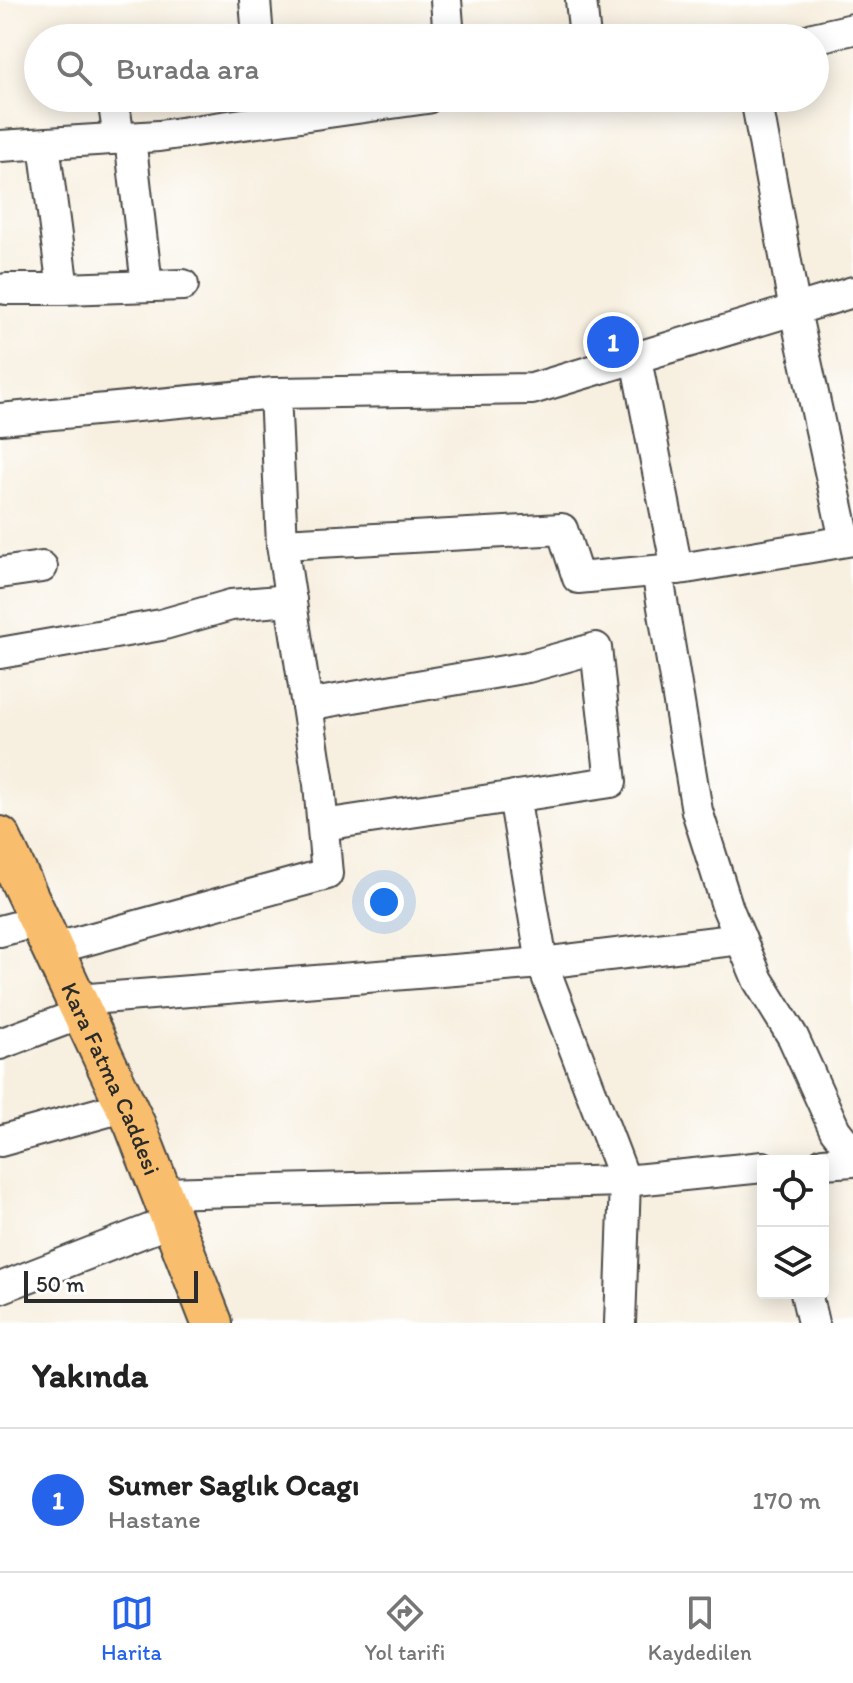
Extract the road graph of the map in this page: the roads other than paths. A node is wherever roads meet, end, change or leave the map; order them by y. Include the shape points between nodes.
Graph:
1 (255, 0) edge
2 (446, 0) edge
3 (581, 0) edge
4 (257, 24) edge
5 (448, 24) edge
6 (584, 24) edge
7 (853, 29) edge
8 (829, 34) edge
9 (117, 112) edge
10 (249, 112) edge
11 (759, 112) edge
12 (125, 139) junction
13 (44, 144) junction
14 (0, 146) edge
15 (183, 285) dead end
16 (147, 286) junction
17 (6, 289) dead end
18 (63, 289) junction
19 (853, 292) edge
20 (795, 311) junction
21 (636, 359) junction
22 (275, 393) junction
23 (0, 419) edge
24 (849, 540) edge
25 (282, 544) junction
26 (42, 567) dead end
27 (667, 570) junction
28 (0, 573) edge
29 (291, 600) junction
30 (0, 653) edge
31 (307, 705) junction
32 (514, 796) junction
33 (323, 825) junction
34 (0, 837) edge
35 (0, 931) edge
36 (46, 935) junction
37 (741, 939) junction
38 (542, 963) junction
39 (80, 1007) junction
40 (0, 1044) edge
41 (126, 1106) junction
42 (0, 1141) edge
43 (853, 1153) edge
44 (853, 1161) edge
45 (829, 1163) edge
46 (757, 1168) edge
47 (625, 1181) junction
48 (167, 1207) junction
49 (0, 1288) edge
50 (807, 1299) edge
51 (212, 1323) edge
52 (620, 1323) edge
53 (813, 1323) edge

1 - 4 street
2 - 5 street
3 - 6 street
7 - 8 street
9 - 12 street
10 - 12 street
11 - 20 street
12 - 13 street
12 - 16 street
13 - 14 street
13 - 18 street
15 - 16 street
16 - 18 street
17 - 18 street
19 - 20 street
20 - 21 street
20 - 24 street
21 - 22 street via 532,389
21 - 27 street
22 - 23 street
22 - 25 street
24 - 27 street
25 - 27 street via 562,529 578,578
25 - 29 street
26 - 28 street
27 - 37 street via 697,811
29 - 30 street via 231,605 161,625
29 - 31 street
31 - 32 street via 528,667 596,648 611,782
31 - 33 street
32 - 33 street
32 - 38 street
33 - 36 street via 327,874
34 - 36 main road, Kara Fatma Caddesi
35 - 36 street
36 - 39 main road, Kara Fatma Caddesi
37 - 38 street
37 - 43 street via 835,1130
38 - 39 street
38 - 47 street
39 - 40 street
39 - 41 main road, Kara Fatma Caddesi
41 - 42 street
41 - 48 main road, Kara Fatma Caddesi
44 - 45 street
46 - 47 street
47 - 48 street
47 - 52 street
48 - 49 street
48 - 51 main road, Kara Fatma Caddesi
50 - 53 street

